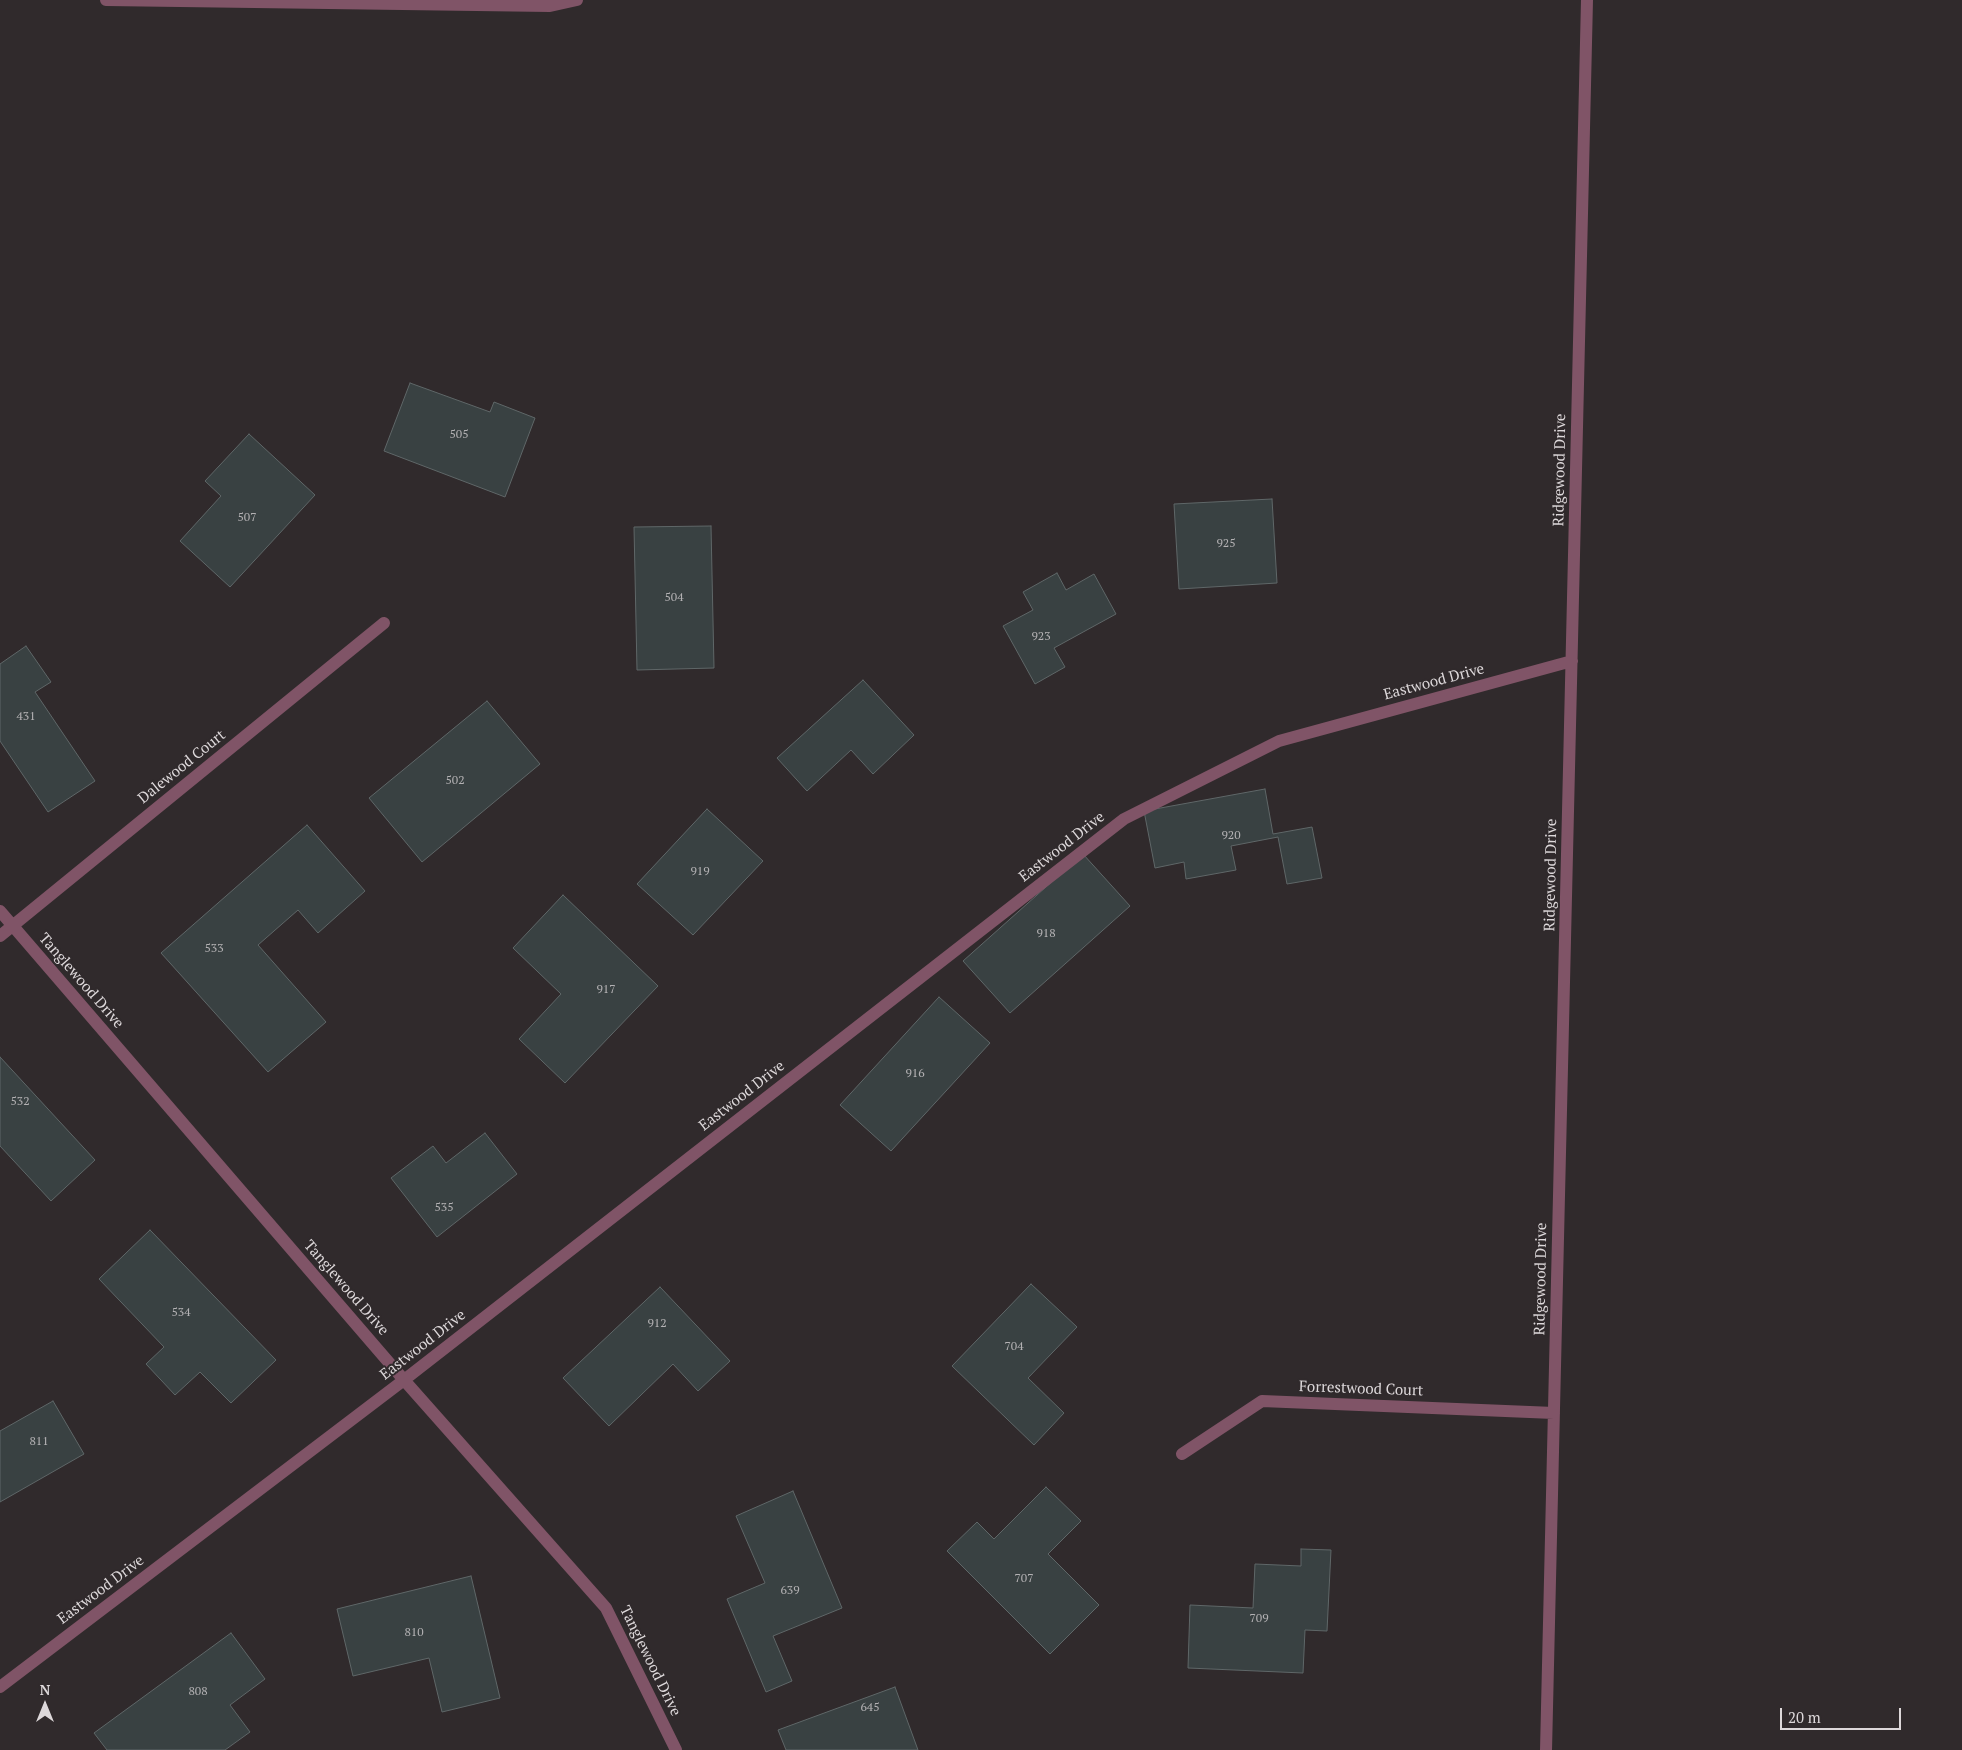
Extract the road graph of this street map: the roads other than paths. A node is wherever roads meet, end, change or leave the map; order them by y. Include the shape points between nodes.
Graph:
1 (106, 0) edge
2 (577, 0) edge
3 (1587, 0) edge
4 (384, 623) dead end
5 (1572, 661) junction
6 (0, 911) edge
7 (12, 927) junction
8 (0, 936) edge
9 (404, 1380) junction
10 (1554, 1413) junction
11 (1182, 1454) dead end
12 (0, 1687) edge
13 (676, 1750) edge
14 (1546, 1750) edge

1 - 2 street via 550,6
3 - 5 street, Ridgewood Drive
4 - 7 street, Dalewood Court
5 - 9 street, Eastwood Drive via 1279,741 1124,819
5 - 10 street, Ridgewood Drive
6 - 7 street, Tanglewood Drive
7 - 8 street, Dalewood Court
7 - 9 street, Tanglewood Drive
9 - 12 street, Eastwood Drive
9 - 13 street, Tanglewood Drive via 606,1608
10 - 11 street, Forrestwood Court via 1262,1402
10 - 14 street, Ridgewood Drive

